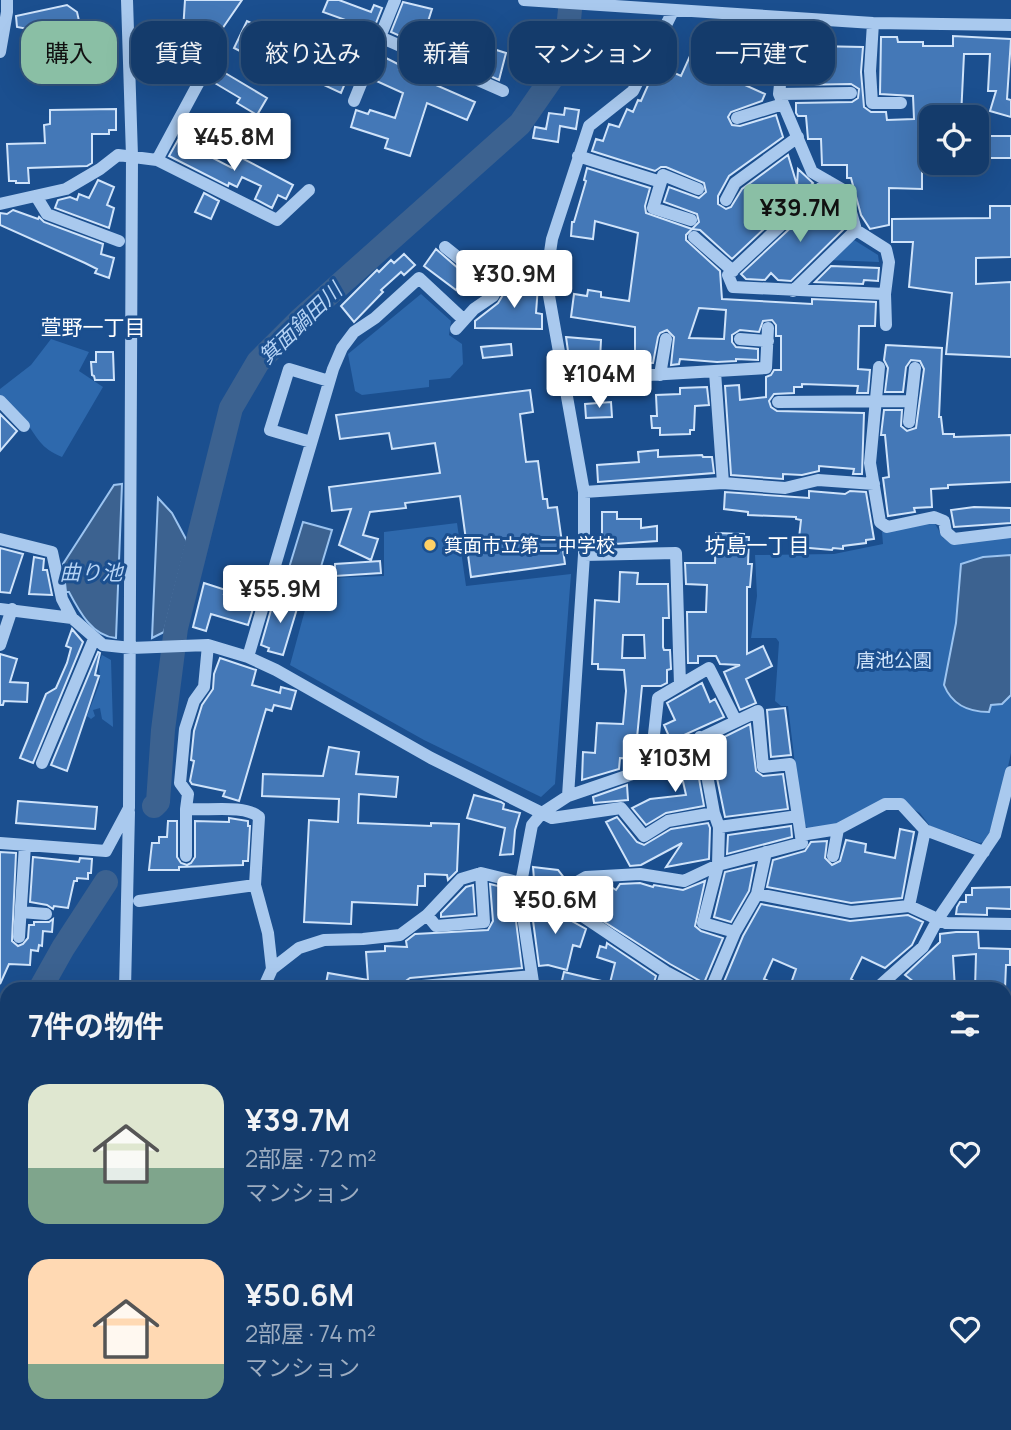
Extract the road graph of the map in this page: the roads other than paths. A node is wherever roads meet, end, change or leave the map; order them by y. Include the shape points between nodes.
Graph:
1 (7, 0) edge
2 (127, 0) edge
3 (395, 0) edge
4 (524, 0) edge
5 (673, 11) junction
6 (787, 19) junction
7 (873, 23) junction
8 (385, 25) edge
9 (1011, 25) edge
10 (385, 39) edge
11 (0, 52) edge
12 (199, 84) edge
13 (361, 84) edge
14 (503, 91) dead end
15 (851, 93) dead end
16 (781, 99) junction
17 (354, 101) dead end
18 (901, 103) dead end
19 (737, 118) dead end
20 (798, 138) junction
21 (132, 156) junction
22 (578, 156) junction
23 (156, 160) junction
24 (723, 177) dead end
25 (828, 181) junction
26 (661, 182) junction
27 (735, 183) junction
28 (698, 188) dead end
29 (309, 190) dead end
30 (36, 196) junction
31 (726, 201) dead end
32 (0, 204) edge
33 (691, 220) dead end
34 (856, 230) junction
35 (694, 237) dead end
36 (119, 241) dead end
37 (445, 247) dead end
38 (733, 271) junction
39 (503, 277) junction
40 (546, 279) junction
41 (793, 291) junction
42 (885, 294) junction
43 (887, 325) dead end
44 (666, 339) dead end
45 (740, 339) dead end
46 (879, 367) dead end
47 (915, 369) dead end
48 (715, 372) junction
49 (660, 375) junction
50 (564, 380) junction
51 (329, 381) junction
52 (0, 401) edge
53 (874, 401) junction
54 (911, 401) junction
55 (778, 402) dead end
56 (909, 422) dead end
57 (24, 426) dead end
58 (311, 442) junction
59 (723, 483) junction
60 (874, 484) junction
61 (584, 492) junction
62 (1011, 532) edge
63 (0, 539) edge
64 (584, 555) junction
65 (6, 609) edge
66 (72, 618) junction
67 (94, 639) junction
68 (0, 645) edge
69 (208, 645) junction
70 (131, 648) junction
71 (248, 657) junction
72 (680, 685) junction
73 (736, 722) junction
74 (700, 737) junction
75 (651, 762) junction
76 (42, 763) dead end
77 (1011, 772) edge
78 (568, 796) junction
79 (129, 808) junction
80 (186, 809) junction
81 (542, 813) junction
82 (713, 813) junction
83 (797, 816) junction
84 (719, 827) junction
85 (838, 829) junction
86 (925, 830) junction
87 (801, 835) junction
88 (995, 835) junction
89 (1011, 835) edge
90 (0, 843) edge
91 (25, 845) junction
92 (766, 852) junction
93 (984, 852) junction
94 (186, 856) dead end
95 (833, 856) dead end
96 (719, 865) junction
97 (481, 873) junction
98 (522, 883) junction
99 (255, 885) junction
100 (757, 894) junction
101 (549, 898) junction
102 (139, 901) dead end
103 (909, 906) junction
104 (21, 912) junction
105 (46, 914) dead end
106 (427, 915) junction
107 (938, 919) junction
108 (1011, 923) edge
109 (735, 932) junction
110 (19, 937) dead end
111 (272, 969) junction
112 (666, 972) junction
113 (125, 982) edge
114 (266, 982) edge
115 (533, 982) edge
116 (663, 982) edge
117 (685, 982) edge
118 (714, 982) edge
119 (884, 982) edge

1 - 11 street
2 - 21 street
3 - 8 street
4 - 5 street
5 - 6 street
5 - 22 street via 633,91 589,125
6 - 7 street
6 - 16 street
7 - 9 street
7 - 18 street via 873,103
10 - 14 street
12 - 23 street
13 - 17 street
15 - 16 street
16 - 19 street
16 - 20 street
20 - 25 street via 811,172
20 - 27 street
21 - 23 street
21 - 30 street via 118,155 66,189
21 - 70 street
22 - 26 street
22 - 40 street via 552,239
23 - 29 street via 277,220
24 - 27 street
25 - 34 street via 845,191
25 - 38 street
26 - 28 street via 663,176
26 - 33 street via 653,208
27 - 31 street
30 - 32 street
30 - 36 street via 47,214
34 - 41 street
34 - 42 street via 886,249
35 - 38 street
37 - 39 street via 475,271
38 - 41 street via 728,275 733,287
39 - 40 street via 521,273
39 - 51 street via 494,296 460,324 419,278 354,332
40 - 50 street
41 - 42 street
42 - 43 street
44 - 49 street
45 - 48 street via 768,334 766,368
46 - 53 street
47 - 54 street
48 - 49 street
48 - 59 street
49 - 50 street
50 - 61 street
51 - 58 street
51 - 58 street via 289,369 271,430
52 - 57 street
53 - 54 street
53 - 55 street
53 - 60 street via 870,463
54 - 56 street
58 - 71 street
59 - 60 street via 785,488 818,480
59 - 61 street
60 - 62 street via 880,522 887,527 934,517 943,521 954,539
61 - 64 street
63 - 66 street via 52,552 62,599
64 - 72 street via 676,553
64 - 78 street
65 - 66 street
65 - 68 street
66 - 67 street
67 - 70 street via 103,645
67 - 76 street
69 - 70 street
69 - 71 street
69 - 80 street via 204,687 185,729 180,783 188,794
70 - 79 street
71 - 81 street
72 - 73 street via 709,668
72 - 75 street via 658,698
73 - 74 street
73 - 83 street via 758,711 763,767 790,764
74 - 75 street
74 - 82 street
75 - 78 street via 647,769
77 - 88 street
78 - 81 street
79 - 91 street via 106,851
79 - 113 street
80 - 94 street
80 - 99 street via 253,811 259,817
81 - 82 street via 552,818 621,808 644,836 668,821
81 - 98 street via 532,825
82 - 84 street
83 - 84 street
83 - 87 street
84 - 96 street
85 - 86 street via 885,804 901,804
85 - 87 street
85 - 95 street
86 - 93 street
86 - 103 street
87 - 92 street via 802,843
88 - 89 street
88 - 93 street
90 - 91 street
91 - 104 street
92 - 96 street
92 - 100 street
93 - 107 street
96 - 101 street via 684,881 640,874 586,877
96 - 109 street via 703,923
97 - 98 street
97 - 106 street via 461,879
97 - 106 street via 484,922 436,926
98 - 101 street
98 - 115 street via 520,903
99 - 102 street
99 - 111 street
100 - 103 street via 851,912
100 - 109 street
101 - 112 street
103 - 107 street
104 - 105 street
104 - 110 street
106 - 111 street via 400,935 324,940 299,948
107 - 108 street via 946,923
107 - 119 street via 923,947
109 - 118 street
111 - 114 street
112 - 116 street
112 - 117 street

